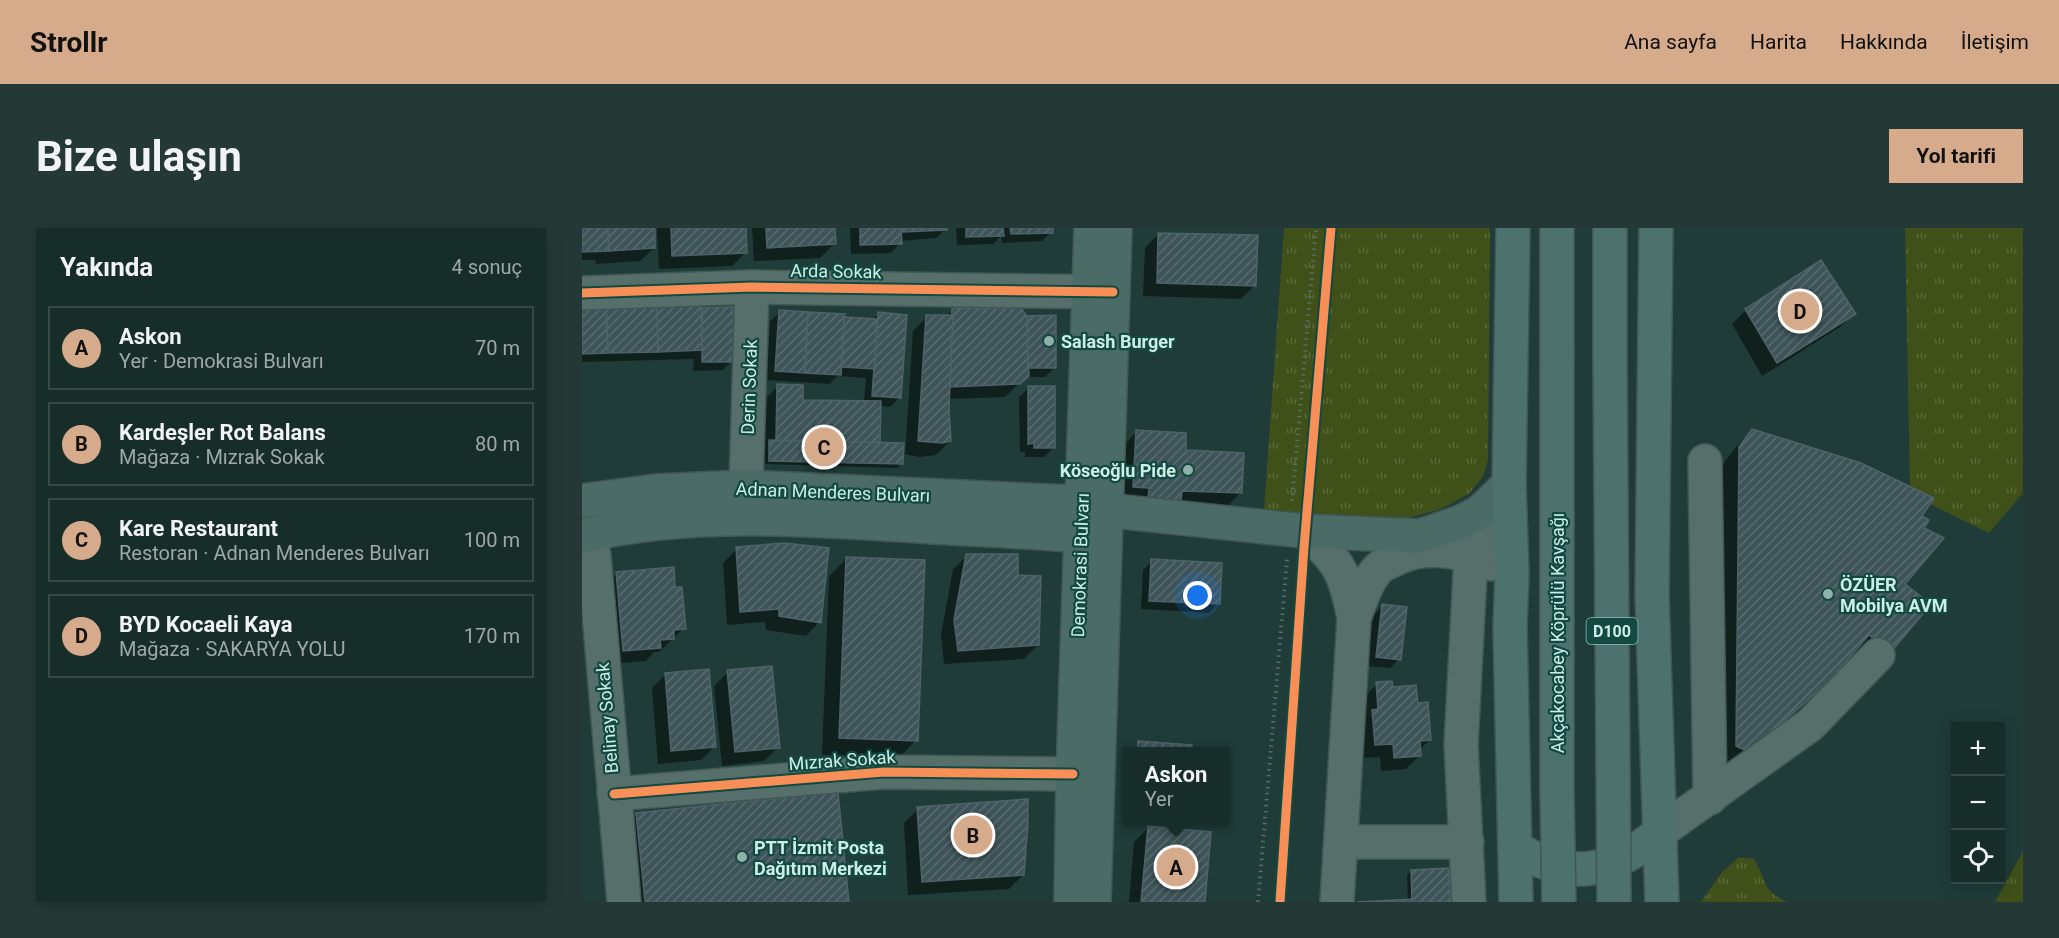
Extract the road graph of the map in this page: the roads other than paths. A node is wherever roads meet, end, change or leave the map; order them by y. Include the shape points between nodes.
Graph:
1 (1091, 228) edge
2 (1115, 228) edge
3 (1513, 228) edge
4 (1557, 228) edge
5 (1610, 228) edge
6 (1656, 228) edge
7 (752, 287) junction
8 (1101, 292) junction
9 (582, 293) edge
10 (1705, 461) dead end
11 (1509, 484) junction
12 (746, 487) junction
13 (582, 501) edge
14 (1094, 521) junction
15 (1297, 531) junction
16 (586, 535) edge
17 (1471, 555) junction
18 (1512, 574) junction
19 (1354, 618) junction
20 (1878, 655) dead end
21 (1073, 774) junction
22 (614, 794) junction
23 (1710, 798) junction
24 (1660, 832) junction
25 (1342, 842) junction
26 (1467, 842) junction
27 (1515, 847) junction
28 (1075, 901) edge
29 (624, 902) edge
30 (1337, 902) edge
31 (1469, 902) edge
32 (1516, 902) edge
33 (1559, 902) edge
34 (1614, 902) edge
35 (1662, 902) edge

1 - 8 main road, Demokrasi Bulvarı
2 - 8 main road, Demokrasi Bulvarı
3 - 11 highway
4 - 33 highway, Akçakocabey Köprülü Kavşağı, bridge
5 - 34 highway, D100, bridge
6 - 24 highway via 1653,595
7 - 8 street, Arda Sokak
7 - 9 street, Arda Sokak
7 - 12 street, Derin Sokak
8 - 14 main road, Demokrasi Bulvarı
10 - 23 street
11 - 15 main road via 1480,512 1420,536
11 - 17 street
11 - 18 highway
12 - 13 main road, Adnan Menderes Bulvarı via 656,491
12 - 14 main road, Adnan Menderes Bulvarı
14 - 15 main road via 1124,512
14 - 16 main road, Adnan Menderes Bulvarı via 742,519 672,523
14 - 21 main road, Demokrasi Bulvarı
14 - 28 main road, Demokrasi Bulvarı
15 - 19 street via 1328,552 1340,568
16 - 22 street, Belinay Sokak via 594,556
17 - 18 street
17 - 19 street via 1425,550 1380,567 1369,581
17 - 26 street via 1461,745
18 - 27 highway
19 - 25 street
20 - 23 street via 1810,724
21 - 22 street, Mızrak Sokak via 884,772
21 - 28 main road, Demokrasi Bulvarı
22 - 29 street, Belinay Sokak
23 - 24 street
24 - 27 highway via 1639,850 1597,868 1550,866
24 - 35 highway
25 - 26 street
25 - 30 street
26 - 31 street
27 - 32 highway

